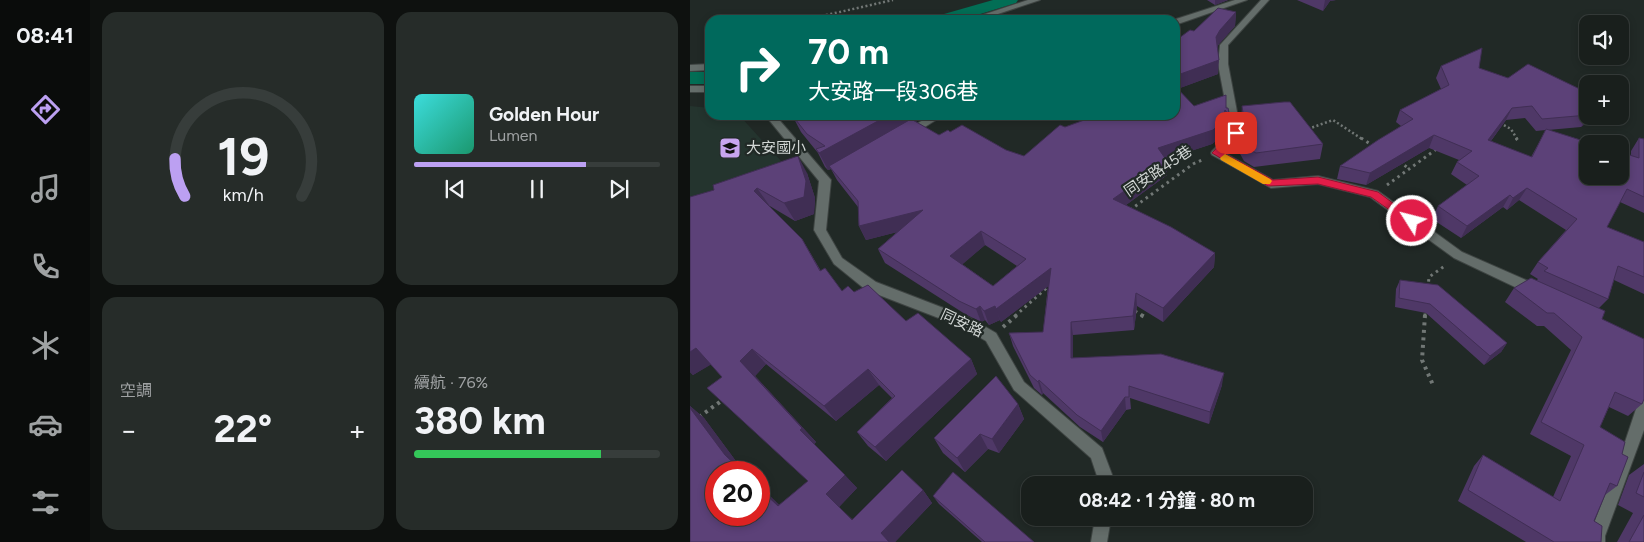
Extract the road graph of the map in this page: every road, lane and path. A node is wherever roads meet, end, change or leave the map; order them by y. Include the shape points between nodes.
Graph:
1 (893, 0) edge
2 (1036, 0) edge
3 (1243, 0) edge
4 (1265, 0) edge
5 (826, 15) edge
6 (986, 15) edge
7 (1180, 20) edge
8 (705, 67) edge
9 (690, 68) edge
10 (690, 89) edge
11 (705, 89) edge
12 (775, 120) edge
13 (930, 120) edge
14 (1496, 121) edge
15 (1306, 130) edge
16 (898, 138) edge
17 (1519, 142) dead end
18 (1443, 144) edge
19 (1379, 150) edge
20 (1216, 153) junction
21 (1394, 159) edge
22 (1410, 169) junction
23 (1374, 194) junction
24 (1124, 214) edge
25 (1458, 255) junction
26 (1053, 281) edge
27 (1427, 294) edge
28 (1544, 295) edge
29 (1425, 302) edge
30 (1129, 308) edge
31 (1145, 318) dead end
32 (991, 337) junction
33 (1432, 385) dead end
34 (731, 393) edge
35 (1644, 406) edge
36 (697, 418) edge
37 (1105, 476) edge
38 (1102, 526) edge
39 (1099, 542) edge
40 (1597, 542) edge

1 - 5 path
2 - 6 street
3 - 7 street
4 - 20 street via 1224,45 1223,64 1236,133
8 - 9 street
10 - 11 street
12 - 32 street, 同安路 via 829,178 820,230 838,261 871,286 967,323
13 - 16 street
14 - 17 path via 1511,129
15 - 19 path via 1333,120
18 - 22 path
20 - 23 street, 同安路45巷 via 1271,184 1318,180
20 - 24 path, 同安路45巷 via 1193,164
21 - 22 path
22 - 23 path
23 - 25 street, 同安路45巷
25 - 27 path via 1429,277
25 - 28 street, 同安路45巷
26 - 32 path
29 - 33 path via 1422,360
30 - 31 path
32 - 37 street, 同安路 via 1019,386 1097,453
34 - 36 path
35 - 40 street
38 - 39 street

